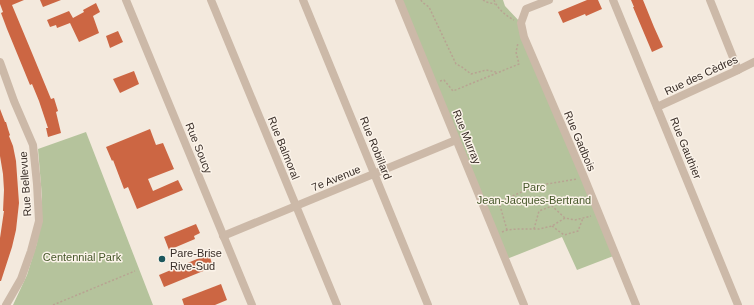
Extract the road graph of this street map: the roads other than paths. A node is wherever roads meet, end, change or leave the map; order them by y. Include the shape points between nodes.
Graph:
1 (126, 0) edge
2 (211, 0) edge
3 (302, 0) edge
4 (399, 0) edge
5 (549, 0) edge
6 (613, 0) edge
7 (710, 0) edge
8 (0, 62) edge
9 (754, 62) edge
10 (738, 70) junction
11 (657, 107) junction
12 (456, 140) junction
13 (374, 174) junction
14 (296, 206) junction
15 (224, 236) junction
16 (6, 305) edge
17 (252, 305) edge
18 (337, 305) edge
19 (428, 305) edge
20 (524, 305) edge
21 (636, 305) edge
22 (738, 305) edge

1 - 15 street, Rue Soucy
2 - 14 street, Rue Balmoral
3 - 13 street, Rue Robillard
4 - 12 street, Rue Murray
5 - 21 street, Rue Gadbois via 526,9 521,23 524,38
6 - 11 street, Rue Gauthier
7 - 10 street
8 - 16 street, Rue Bellevue via 33,145 38,184 38,221 31,251 21,279
9 - 10 street, Rue des Cèdres
10 - 11 street, Rue des Cèdres
11 - 22 street, Rue Gauthier
12 - 13 street, 7e Avenue
12 - 20 street, Rue Murray
13 - 14 street, 7e Avenue
13 - 19 street, Rue Robillard
14 - 15 street, 7e Avenue
14 - 18 street, Rue Balmoral
15 - 17 street, Rue Soucy

